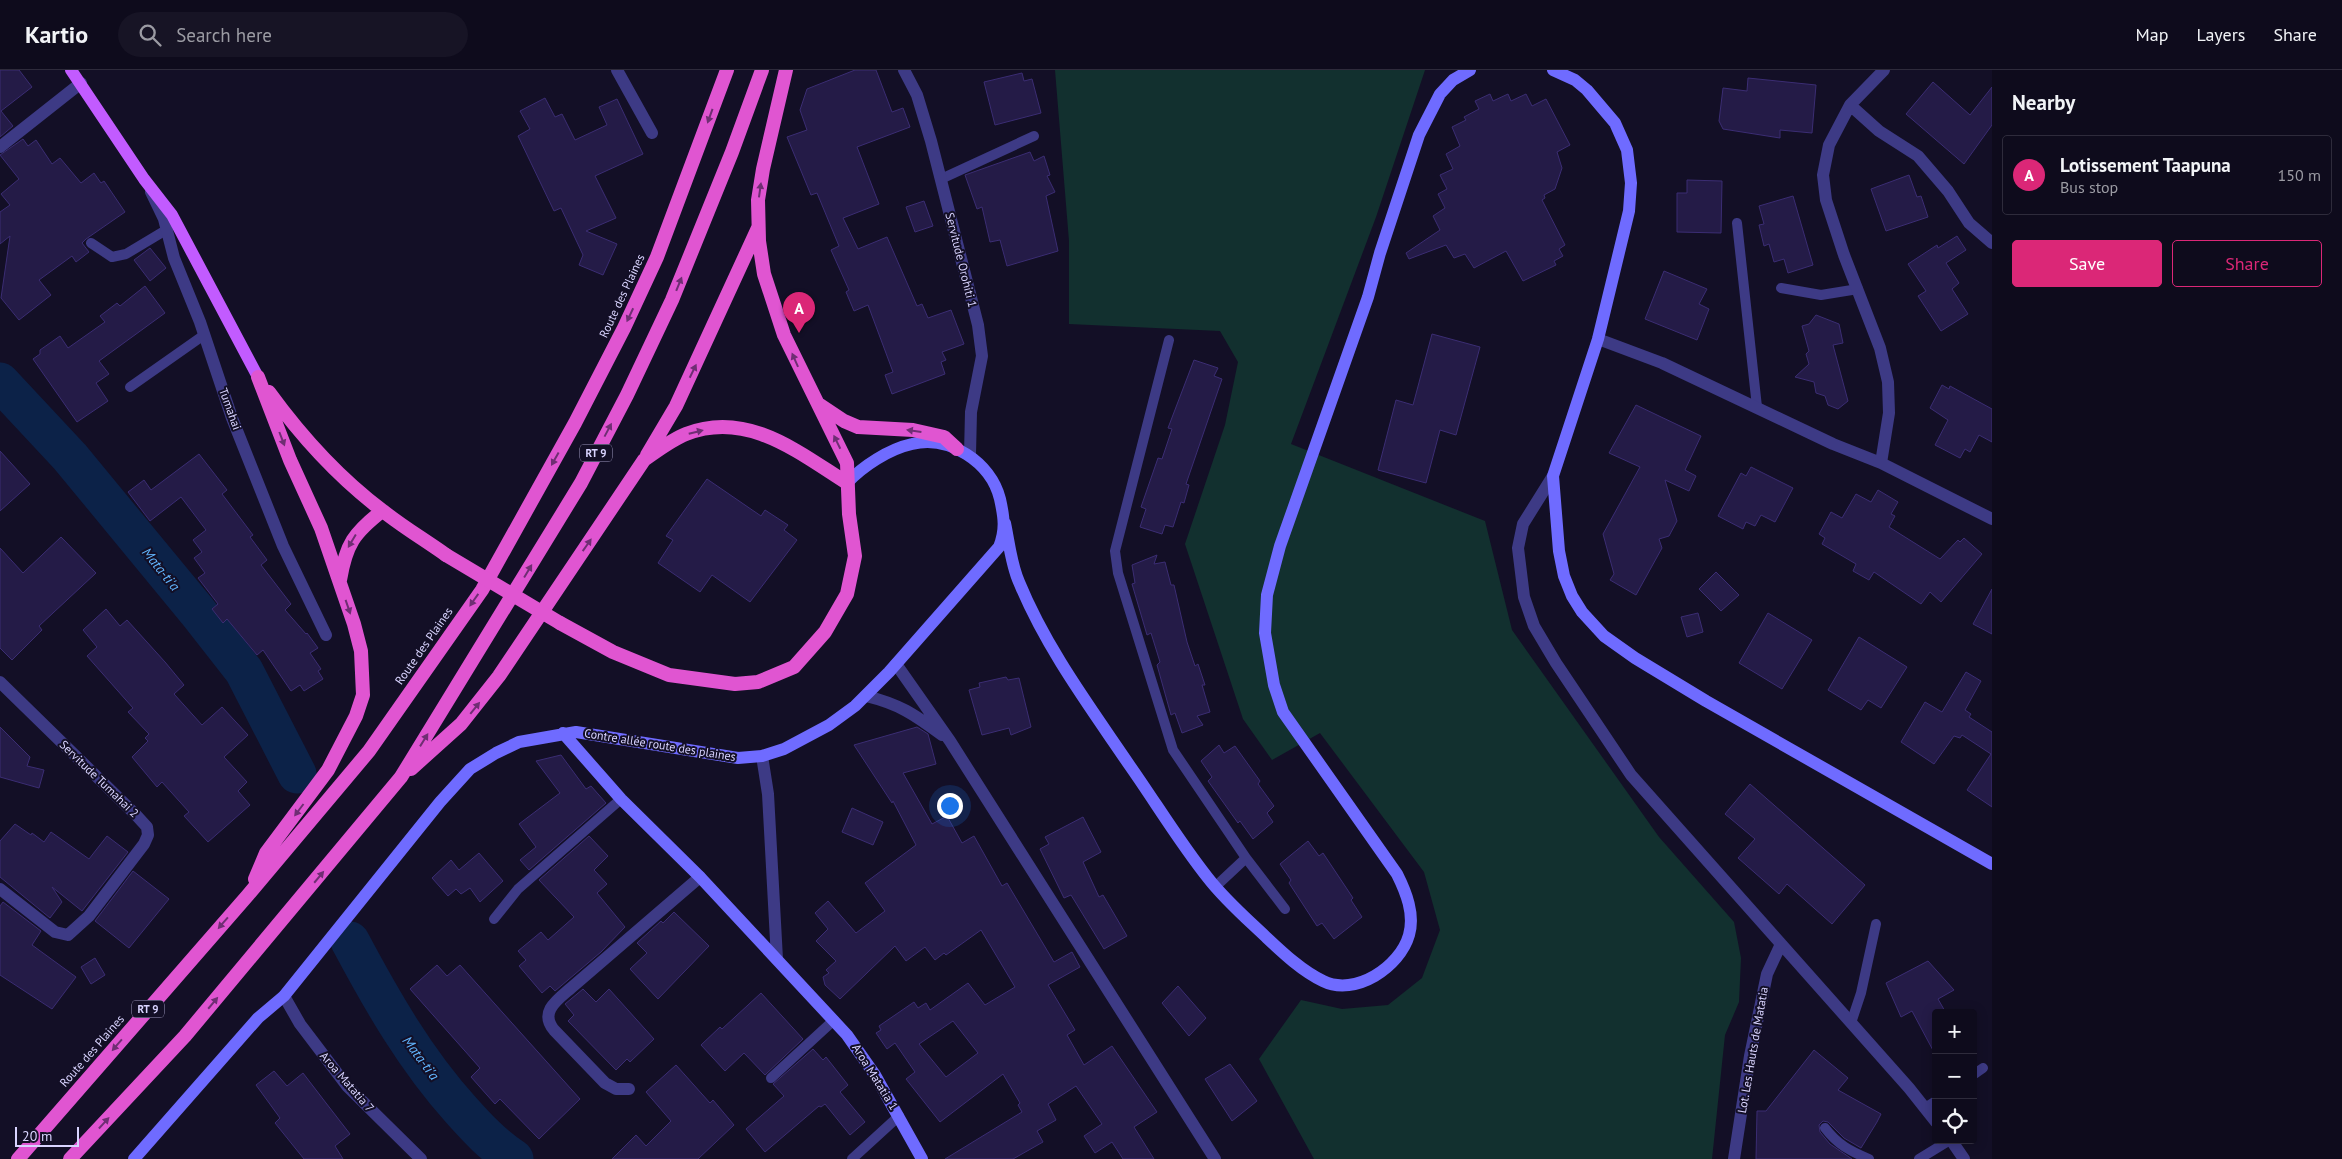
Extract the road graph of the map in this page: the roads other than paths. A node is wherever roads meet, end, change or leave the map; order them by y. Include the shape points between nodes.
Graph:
1 (72, 70) edge
2 (617, 70) edge
3 (727, 70) edge
4 (762, 70) edge
5 (786, 70) edge
6 (904, 70) edge
7 (1470, 70) edge
8 (1553, 70) edge
9 (1884, 70) edge
10 (81, 83) junction
11 (1850, 105) junction
12 (652, 133) dead end
13 (1034, 136) dead end
14 (0, 147) edge
15 (144, 179) junction
16 (940, 179) junction
17 (1737, 223) dead end
18 (759, 227) junction
19 (166, 230) junction
20 (91, 243) dead end
21 (1992, 243) edge
22 (1781, 288) dead end
23 (1858, 289) junction
24 (204, 335) junction
25 (1169, 340) dead end
26 (1598, 340) junction
27 (258, 377) junction
28 (130, 387) dead end
29 (818, 403) junction
30 (1757, 407) junction
31 (963, 452) junction
32 (644, 460) junction
33 (1881, 463) junction
34 (1553, 476) junction
35 (847, 483) junction
36 (382, 511) junction
37 (1992, 519) edge
38 (1005, 523) junction
39 (340, 583) junction
40 (326, 635) dead end
41 (896, 664) junction
42 (0, 682) edge
43 (866, 696) junction
44 (563, 733) junction
45 (950, 740) junction
46 (762, 756) junction
47 (401, 777) junction
48 (622, 799) junction
49 (272, 856) junction
50 (1246, 858) junction
51 (1992, 864) edge
52 (700, 877) junction
53 (1215, 886) junction
54 (0, 889) edge
55 (1285, 909) dead end
56 (494, 919) dead end
57 (1876, 924) dead end
58 (1781, 944) junction
59 (777, 959) junction
60 (284, 996) junction
61 (834, 1020) junction
62 (1851, 1023) junction
63 (1983, 1068) dead end
64 (1977, 1072) edge
65 (771, 1078) dead end
66 (629, 1089) dead end
67 (1932, 1104) edge
68 (1925, 1108) junction
69 (899, 1116) junction
70 (1932, 1117) edge
71 (1825, 1128) dead end
72 (1943, 1144) edge
73 (1953, 1144) edge
74 (18, 1159) edge
75 (70, 1159) edge
76 (134, 1159) edge
77 (421, 1159) edge
78 (852, 1159) edge
79 (922, 1159) edge
80 (1215, 1159) edge
81 (1734, 1159) edge
82 (1869, 1159) edge
83 (1919, 1159) edge
84 (1964, 1159) edge

1 - 10 main road
2 - 12 street
3 -> 49 highway, Route des Plaines / RT 9 via 657,257 624,328 576,423 482,590 369,751
47 -> 4 highway, RT 9 via 581,483 627,396 672,300
18 -> 5 highway via 758,200 763,169
6 - 16 street, Servitude Orohiti 1 via 920,102
7 - 53 main road via 1453,80 1440,94 1419,135 1368,297 1280,546 1265,615 1269,659 1283,712 1397,874 1408,895 1410,934 1404,950 1374,977 1358,984 1339,986 1324,982 1291,958 1244,917
8 - 26 main road via 1575,80 1606,111 1621,135 1630,164 1629,211
9 - 11 street
10 - 14 street
10 - 15 main road
11 - 21 street via 1879,131 1918,156 1948,191 1969,223
11 - 23 street via 1829,145 1823,175 1826,200
13 - 16 lane
15 - 19 street, Tumahai via 164,219
15 - 27 main road via 172,215
16 - 31 street, Servitude Orohiti 1 via 978,325 982,356
17 - 30 lane
29 -> 18 highway via 800,371 772,301 764,274
32 -> 18 highway via 676,406
19 - 20 lane via 134,250 112,258
19 - 24 street, Tumahai
22 - 23 lane via 1821,295
23 - 33 street via 1880,348 1888,382 1889,413
24 - 28 lane
24 - 40 street, Tumahai via 232,418 283,546
25 - 50 lane via 1116,551 1118,573 1173,750
26 - 30 street via 1662,363
26 - 34 main road
27 - 36 highway via 294,426
27 -> 39 highway via 321,528
31 -> 29 highway via 944,436 913,430 858,427
35 -> 29 highway via 847,463
30 - 33 street
31 - 35 main road, Contre allée route des plaines via 934,443 913,444 858,471
31 - 38 main road, Contre allée route des plaines via 997,484
32 -> 35 highway via 686,434 734,426 778,439
47 -> 32 highway via 461,724 489,689
33 - 37 street
34 - 51 main road via 1558,551 1564,576 1582,612 1604,636 1706,701
34 - 58 street via 1523,524 1518,548 1524,597 1534,626 1631,775
35 - 36 highway, bridge via 856,556 847,594 825,632 794,667 758,682 736,684 669,675 613,652 446,555
36 -> 39 highway via 360,528 349,544
38 - 41 main road, Contre allée route des plaines via 999,547
38 - 53 main road via 1018,580 1047,640 1087,704
39 -> 49 highway via 361,652 363,695 356,716 328,770
41 - 43 main road, Contre allée route des plaines
41 - 45 street
42 - 54 street, Servitude Tumahai 2 via 117,795 146,826 148,835 89,916 68,935 55,932
43 - 45 street via 892,702
43 - 46 main road, Contre allée route des plaines via 829,725
44 - 46 main road, Contre allée route des plaines via 576,732 710,755
44 - 48 main road, Aroa Matatia 1
44 - 60 main road, Contre allée route des plaines via 520,742 470,769
45 - 80 street
46 - 59 street via 768,794
75 -> 47 highway, RT 9 via 185,1036
48 - 52 main road, Aroa Matatia 1
48 - 56 lane via 525,882
49 -> 74 highway, Route des Plaines / RT 9 via 248,895
50 - 53 lane
50 - 55 lane
52 - 59 main road, Aroa Matatia 1
52 - 66 street via 570,988 553,1004 547,1015 554,1030 606,1083 616,1089
57 - 62 lane
58 - 62 street
58 - 81 street, Lot. Les Hauts de Matatia via 1762,994
59 - 61 main road, Aroa Matatia 1
60 - 76 main road via 258,1018
60 - 77 street, Aroa Matatia 7 via 300,1024 347,1086
61 - 65 lane
61 - 69 main road, Aroa Matatia 1 via 861,1052
62 - 68 street
63 - 64 lane
67 - 68 lane
68 - 70 street
69 - 78 lane
69 - 79 main road, Aroa Matatia 1
71 - 82 lane via 1836,1143
72 - 83 lane
73 - 84 street

